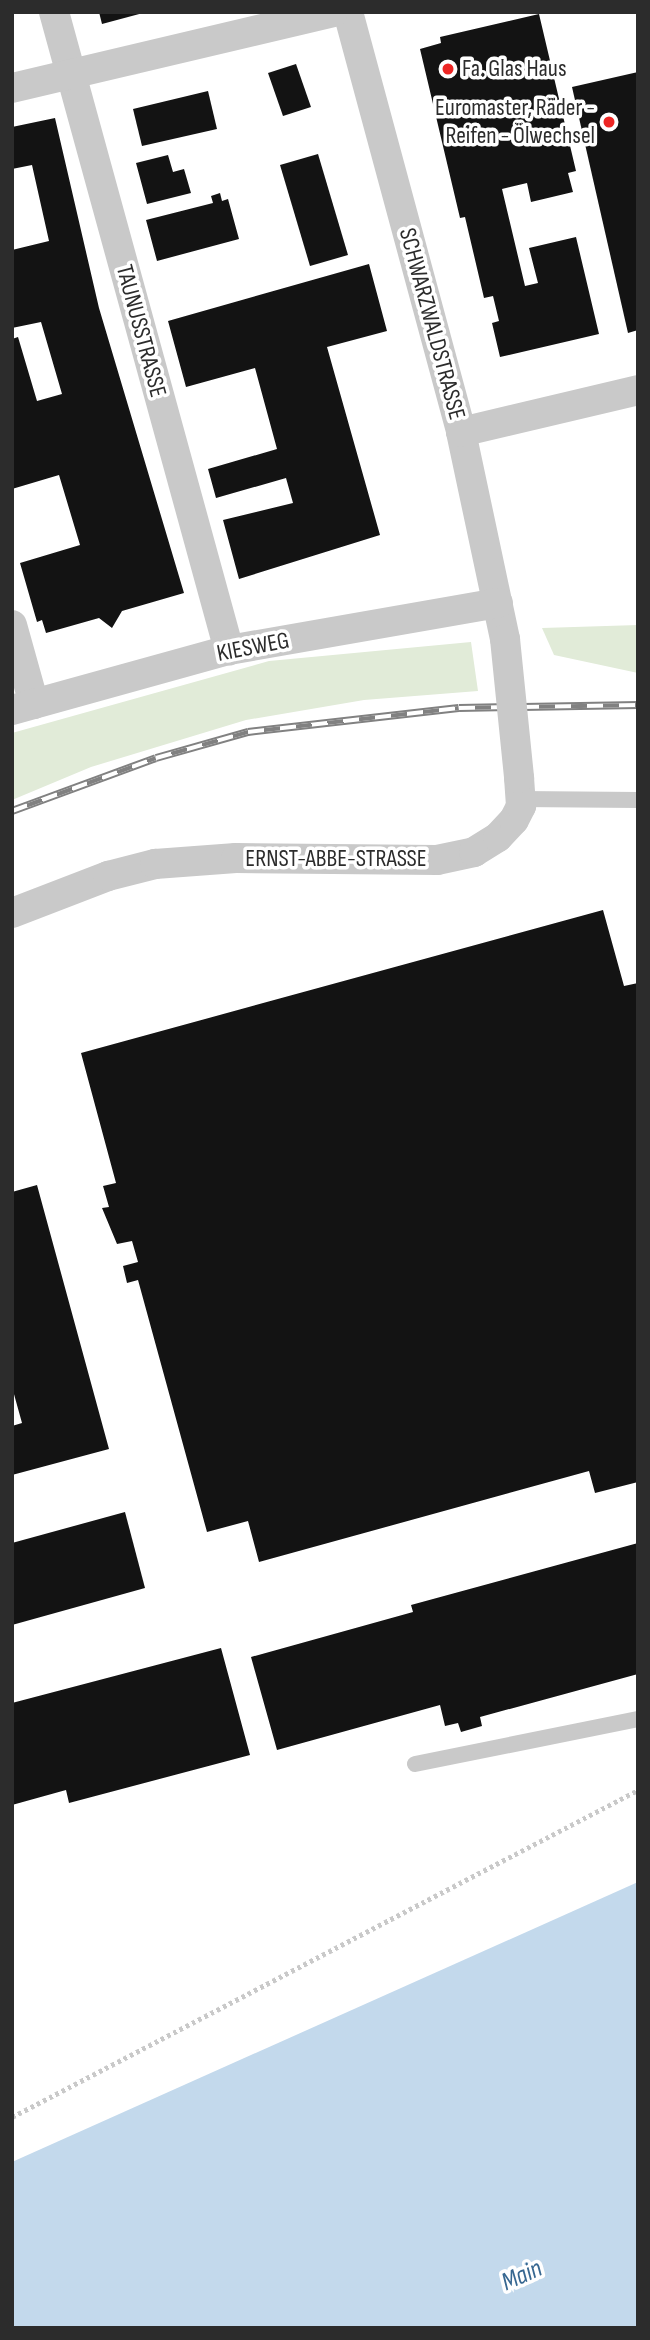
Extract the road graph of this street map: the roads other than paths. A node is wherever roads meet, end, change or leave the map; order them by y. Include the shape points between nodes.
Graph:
1 (54, 12) edge
2 (333, 12) edge
3 (348, 12) edge
4 (70, 73) junction
5 (12, 88) edge
6 (638, 390) edge
7 (461, 432) junction
8 (498, 603) junction
9 (12, 625) edge
10 (229, 650) junction
11 (23, 707) edge
12 (520, 789) junction
13 (638, 800) edge
14 (12, 913) edge
15 (638, 1719) edge
16 (415, 1763) dead end

1 - 4 street, TAUNUSSTRASSE
2 - 4 street
3 - 7 street, SCHWARZWALDSTRASSE
4 - 5 street
4 - 10 street, TAUNUSSTRASSE
6 - 7 street
7 - 8 street, SCHWARZWALDSTRASSE
8 - 10 street, KIESWEG
8 - 12 street, SCHWARZWALDSTRASSE, bridge
9 - 11 street
10 - 11 street, KIESWEG
12 - 13 lane
12 - 14 street, ERNST-ABBE-STRASSE via 514,820 474,852 437,860 236,858 155,864 108,876
15 - 16 lane

